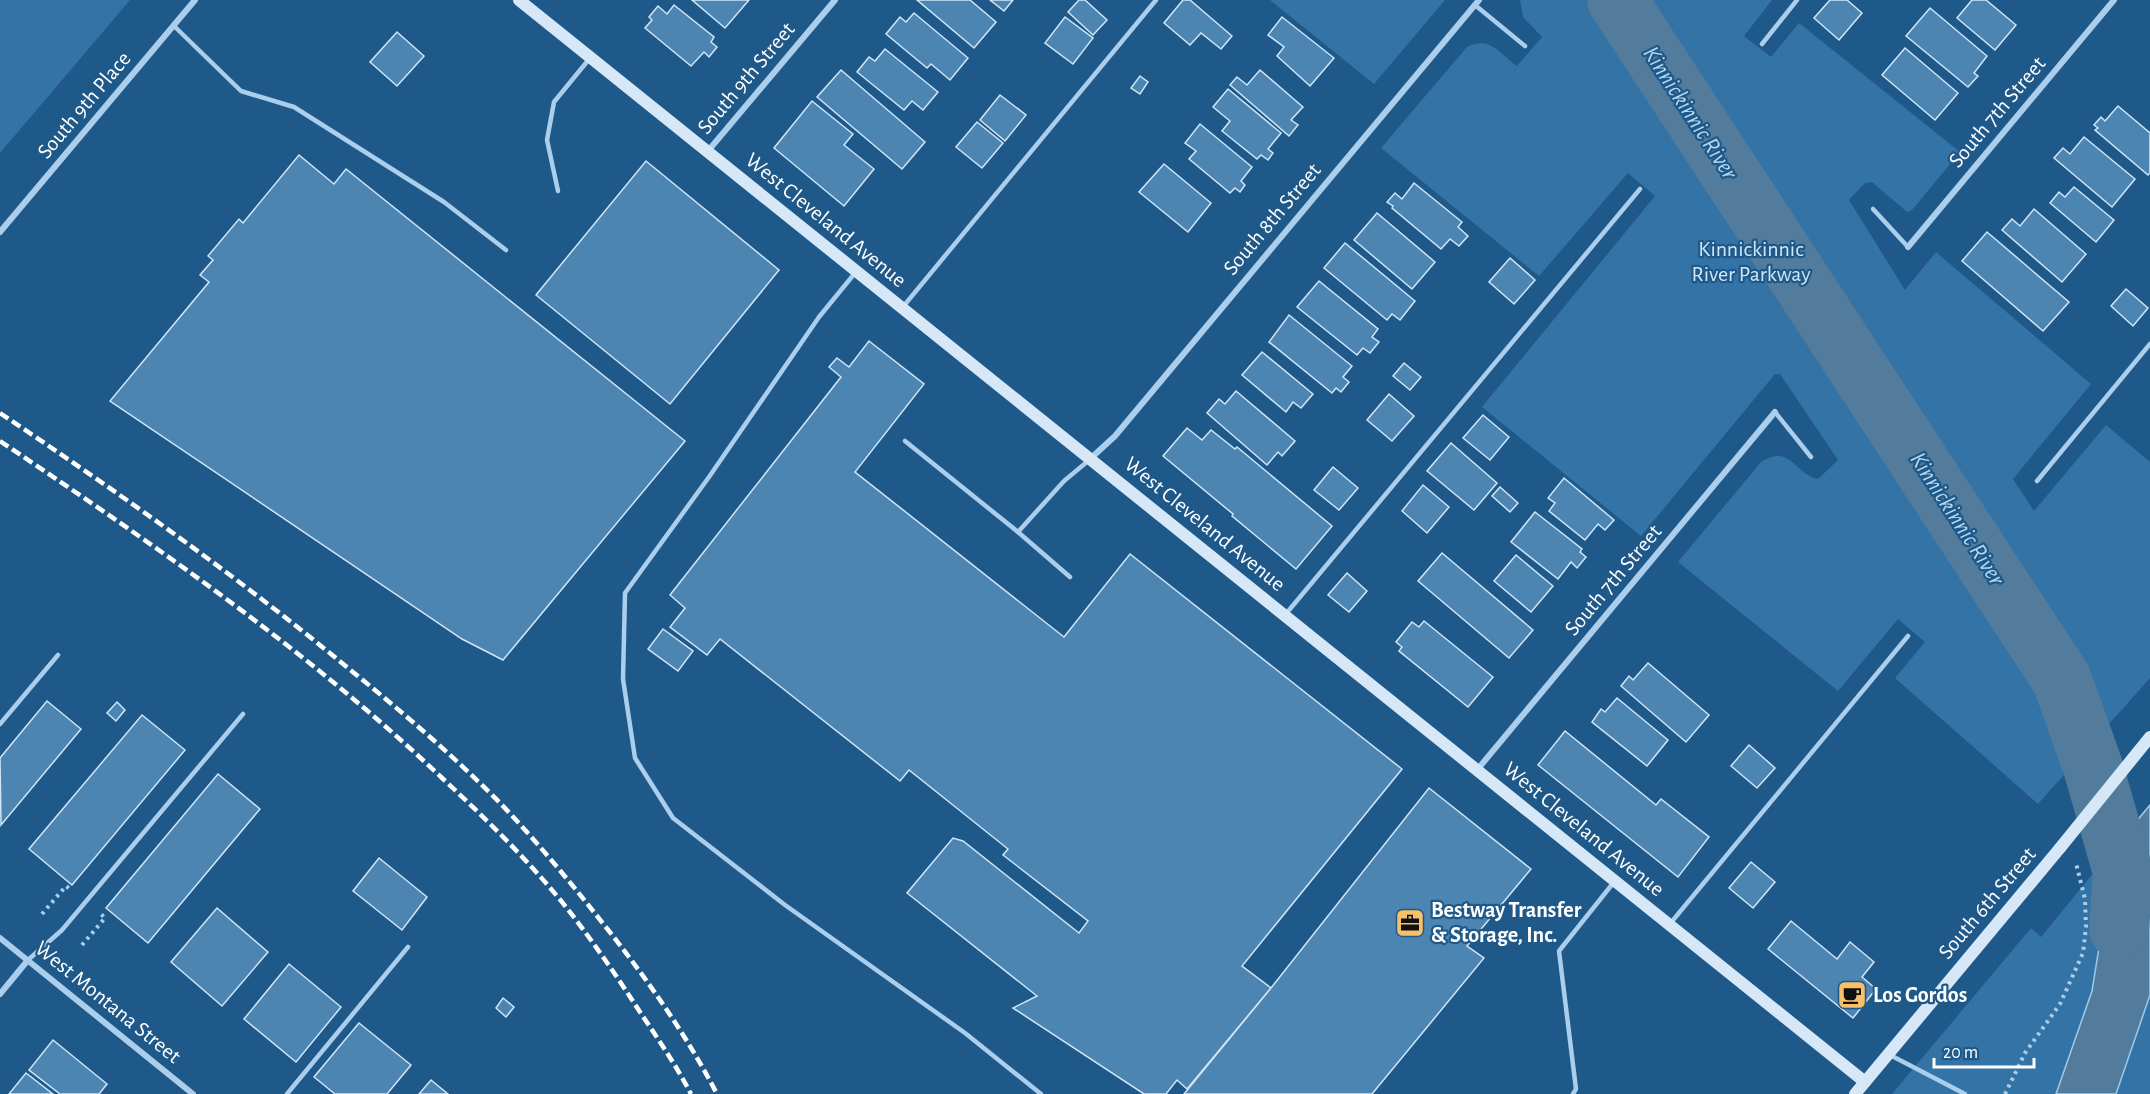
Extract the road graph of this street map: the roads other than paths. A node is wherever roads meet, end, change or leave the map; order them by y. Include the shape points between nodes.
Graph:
1 (195, 0) edge
2 (519, 0) edge
3 (835, 0) edge
4 (1156, 0) edge
5 (1797, 0) edge
6 (2114, 0) edge
7 (1477, 2) edge
8 (174, 26) junction
9 (1762, 44) dead end
10 (1525, 46) dead end
11 (591, 57) junction
12 (708, 152) junction
13 (1640, 189) dead end
14 (558, 191) dead end
15 (1873, 208) dead end
16 (0, 232) edge
17 (1908, 247) joint
18 (506, 250) dead end
19 (857, 271) junction
20 (902, 308) junction
21 (2150, 344) edge
22 (1775, 412) joint
23 (905, 441) dead end
24 (1811, 458) dead end
25 (1090, 459) junction
26 (2037, 481) dead end
27 (1018, 532) junction
28 (1070, 577) dead end
29 (1285, 615) junction
30 (1908, 636) dead end
31 (58, 655) dead end
32 (243, 714) dead end
33 (0, 724) edge
34 (2150, 737) edge
35 (1477, 770) junction
36 (1615, 881) junction
37 (1670, 924) junction
38 (0, 938) edge
39 (408, 947) dead end
40 (28, 960) junction
41 (0, 994) edge
42 (1888, 1054) junction
43 (1865, 1082) junction
44 (193, 1094) edge
45 (286, 1094) edge
46 (1041, 1094) edge
47 (1573, 1094) edge
48 (1855, 1094) edge
49 (1965, 1094) edge

1 - 8 street, South 9th Place
2 - 11 street, West Cleveland Avenue
3 - 12 street, South 9th Street
4 - 20 lane
5 - 9 lane
6 - 17 street, South 7th Street
7 - 10 lane
7 - 25 street, South 8th Street via 1115,436
8 - 16 street, South 9th Place
8 - 18 lane via 241,91 294,107 444,202
11 - 12 street, West Cleveland Avenue
11 - 14 lane via 554,102 547,140
12 - 19 street, West Cleveland Avenue
13 - 29 lane
15 - 17 lane
19 - 20 street, West Cleveland Avenue
19 - 46 lane via 819,317 625,593 623,679 635,758 673,818 785,905 965,1033
20 - 25 street, West Cleveland Avenue
21 - 26 lane
22 - 24 lane
22 - 35 street, South 7th Street
23 - 27 lane
25 - 27 lane via 1064,481
25 - 29 street, West Cleveland Avenue
27 - 28 lane
29 - 35 street, West Cleveland Avenue
30 - 37 lane
31 - 33 lane
32 - 40 lane via 62,930
34 - 42 street, South 6th Street, bridge
35 - 36 street, West Cleveland Avenue
36 - 37 street, West Cleveland Avenue
36 - 47 lane via 1559,951 1576,1089
37 - 43 street, West Cleveland Avenue
38 - 40 street, West Montana Street
39 - 45 lane
40 - 41 street
40 - 44 street, West Montana Street
42 - 43 street, South 6th Street
42 - 49 lane
43 - 48 street, South 6th Street

